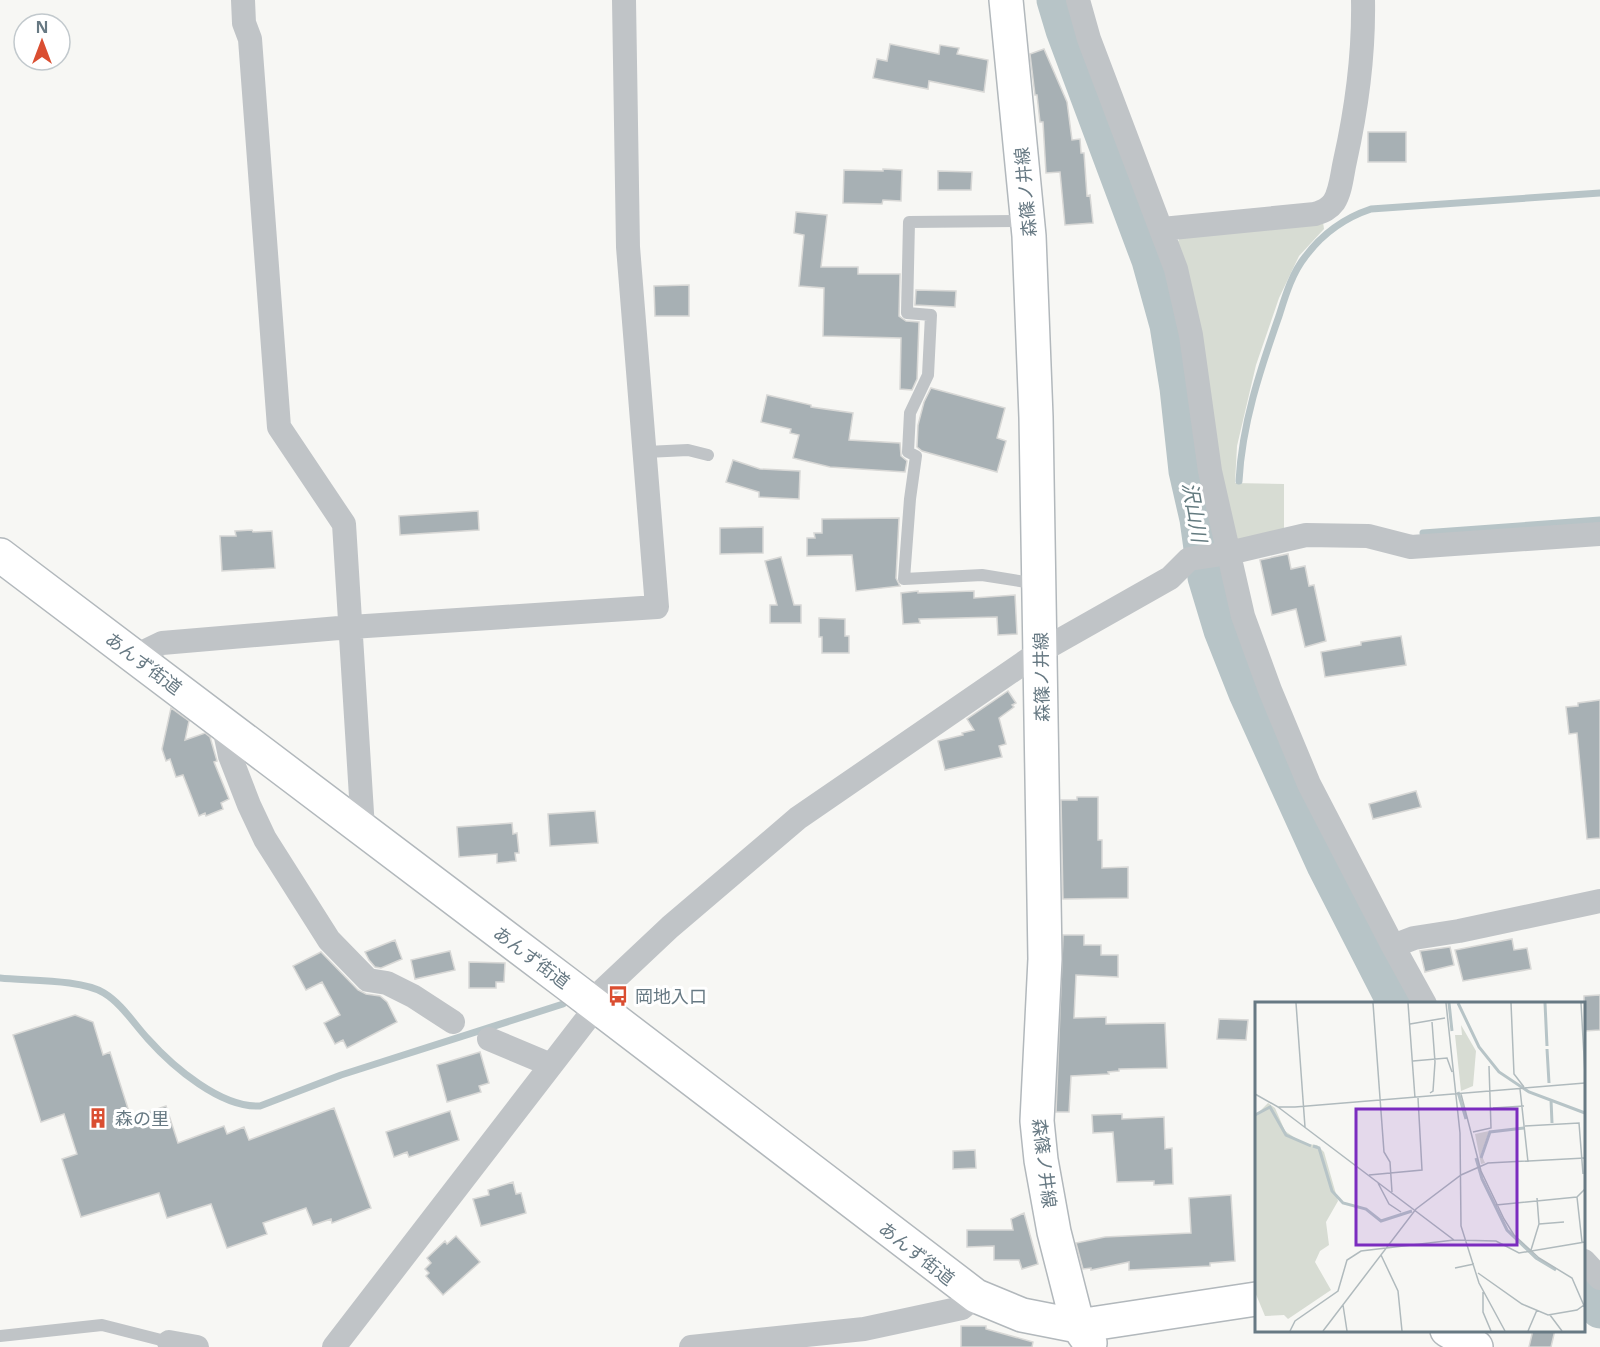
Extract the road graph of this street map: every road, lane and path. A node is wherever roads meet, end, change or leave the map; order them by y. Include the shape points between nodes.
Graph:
1 (243, 0) edge
2 (624, 0) edge
3 (1006, 0) edge
4 (1078, 0) edge
5 (1363, 0) edge
6 (1014, 221) dead end
7 (1162, 229) junction
8 (646, 452) junction
9 (708, 455) dead end
10 (1600, 534) edge
11 (1223, 553) junction
12 (0, 555) edge
13 (1039, 584) junction
14 (351, 627) junction
15 (1041, 651) junction
16 (135, 656) junction
17 (229, 729) junction
18 (363, 829) junction
19 (1600, 901) edge
20 (1393, 946) junction
21 (1424, 1002) edge
22 (594, 1005) junction
23 (453, 1022) dead end
24 (489, 1039) dead end
25 (551, 1065) junction
26 (1585, 1262) edge
27 (1600, 1278) edge
28 (976, 1296) junction
29 (1255, 1299) edge
30 (1450, 1332) edge
31 (0, 1336) edge
32 (1085, 1337) edge
33 (169, 1342) joint
34 (197, 1347) edge
35 (334, 1347) edge
36 (691, 1347) edge
37 (1476, 1347) edge

1 - 14 street via 244,23 250,39 279,428 344,524
2 - 8 street via 628,247
3 - 13 street, 森篠ノ井線 via 1029,236
4 - 7 street via 1089,39
5 - 7 street via 1359,87 1340,184 1327,210
6 - 13 lane via 909,222 907,313 931,315 928,375 910,413 908,452 916,456 904,579 982,575
7 - 11 street via 1176,268 1191,335
8 - 9 lane via 688,450
8 - 14 street via 657,607
10 - 11 street via 1411,547 1368,536 1306,535
11 - 15 street via 1189,559 1170,578
11 - 20 street via 1270,690 1310,784
12 - 16 street, あんず街道
13 - 15 street, 森篠ノ井線
14 - 16 street via 162,643
14 - 18 street
15 - 22 street via 798,819 670,927 602,991
15 - 32 street, 森篠ノ井線 via 1045,959 1037,1121 1054,1232
16 - 17 street, あんず街道
17 - 18 street, あんず街道
17 - 23 street via 226,737 230,756 249,806 265,839 329,940 368,980 387,982
18 - 22 street, あんず街道
19 - 20 street via 1414,938
20 - 21 street
22 - 25 street
22 - 28 street, あんず街道
24 - 25 street
25 - 35 street
26 - 27 street
28 - 32 street, あんず街道
28 - 36 street via 962,1308 864,1329
29 - 32 street, あんず街道
30 - 37 street
31 - 33 lane via 102,1325
33 - 34 street

